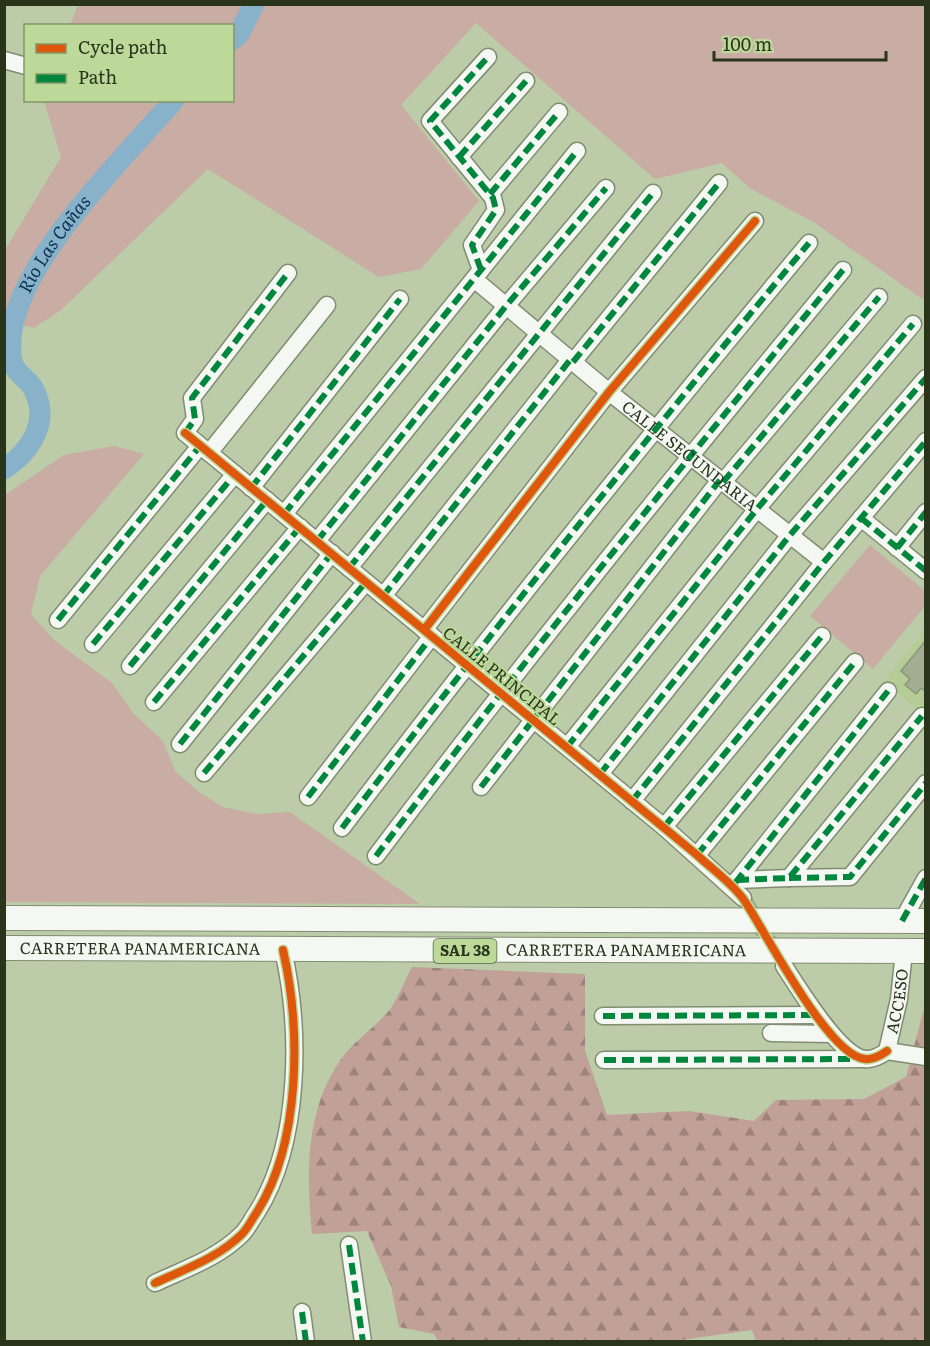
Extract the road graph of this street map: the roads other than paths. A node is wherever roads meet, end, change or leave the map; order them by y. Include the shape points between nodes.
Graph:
1 (489, 57) dead end
2 (4, 60) edge
3 (24, 65) edge
4 (526, 81) dead end
5 (558, 112) dead end
6 (577, 151) dead end
7 (459, 157) junction
8 (719, 183) dead end
9 (606, 188) dead end
10 (653, 193) dead end
11 (490, 194) junction
12 (754, 221) dead end
13 (809, 243) dead end
14 (843, 270) dead end
15 (288, 273) dead end
16 (477, 274) junction
17 (879, 297) dead end
18 (400, 299) dead end
19 (327, 305) dead end
20 (506, 306) junction
21 (913, 324) dead end
22 (538, 333) junction
23 (572, 361) junction
24 (926, 378) edge
25 (609, 392) junction
26 (655, 428) junction
27 (926, 441) edge
28 (205, 449) junction
29 (690, 455) junction
30 (235, 474) junction
31 (722, 481) junction
32 (251, 488) junction
33 (267, 500) junction
34 (757, 509) junction
35 (926, 512) edge
36 (284, 514) junction
37 (861, 518) junction
38 (300, 527) junction
39 (790, 535) junction
40 (317, 541) junction
41 (897, 548) junction
42 (332, 553) junction
43 (824, 562) junction
44 (349, 568) junction
45 (926, 571) edge
46 (366, 582) junction
47 (383, 596) junction
48 (58, 620) dead end
49 (428, 633) junction
50 (822, 636) dead end
51 (93, 644) dead end
52 (855, 662) dead end
53 (467, 664) junction
54 (130, 666) dead end
55 (888, 691) dead end
56 (500, 692) junction
57 (154, 702) dead end
58 (922, 716) dead end
59 (532, 718) junction
60 (180, 744) dead end
61 (567, 747) junction
62 (204, 773) dead end
63 (600, 774) junction
64 (926, 783) edge
65 (481, 787) dead end
66 (308, 797) dead end
67 (632, 801) junction
68 (664, 827) junction
69 (342, 828) dead end
70 (697, 855) junction
71 (376, 856) dead end
72 (789, 878) junction
73 (926, 878) edge
74 (737, 888) junction
75 (4, 918) edge
76 (365, 920) junction
77 (787, 921) junction
78 (914, 921) edge
79 (4, 948) edge
80 (283, 950) junction
81 (366, 951) junction
82 (915, 951) edge
83 (786, 958) junction
84 (816, 1015) junction
85 (603, 1016) dead end
86 (771, 1033) dead end
87 (831, 1034) junction
88 (886, 1051) junction
89 (926, 1057) edge
90 (864, 1059) junction
91 (604, 1060) dead end
92 (349, 1245) dead end
93 (155, 1284) dead end
94 (302, 1312) dead end
95 (306, 1341) edge
96 (363, 1341) edge

1 - 7 street via 430,121
2 - 3 street
4 - 7 street
5 - 11 street
6 - 16 street
7 - 11 street
8 - 23 street
9 - 20 street
10 - 22 street
11 - 16 street via 496,210 472,245
12 - 25 street
13 - 26 street
14 - 29 street
15 - 28 street, CALLE PRINCIPAL via 192,398 195,419 185,433
16 - 20 street, CALLE SECUNDARIA
16 - 36 street
17 - 31 street
18 - 32 street
19 - 28 street
20 - 22 street, CALLE SECUNDARIA
20 - 40 street
21 - 34 street
22 - 23 street, CALLE SECUNDARIA
22 - 44 street
23 - 25 street, CALLE SECUNDARIA
23 - 47 street
24 - 39 street
25 - 26 street, CALLE SECUNDARIA
25 - 49 street
26 - 29 street, CALLE SECUNDARIA
26 - 53 street
27 - 37 street
28 - 30 street, CALLE PRINCIPAL
28 - 48 street
29 - 31 street, CALLE SECUNDARIA
29 - 56 street
30 - 32 street, CALLE PRINCIPAL
30 - 51 street
31 - 34 street, CALLE SECUNDARIA
31 - 59 street
32 - 33 street, CALLE PRINCIPAL
33 - 36 street, CALLE PRINCIPAL
33 - 54 street
34 - 39 street, CALLE SECUNDARIA
34 - 61 street
35 - 41 street
36 - 38 street, CALLE PRINCIPAL
37 - 41 street
37 - 43 street
38 - 40 street, CALLE PRINCIPAL
38 - 57 street
39 - 43 street, CALLE SECUNDARIA
39 - 63 street
40 - 42 street, CALLE PRINCIPAL
41 - 45 street
42 - 44 street, CALLE PRINCIPAL
42 - 60 street
43 - 67 street
44 - 46 street, CALLE PRINCIPAL
46 - 47 street, CALLE PRINCIPAL
46 - 62 street
47 - 49 street, CALLE PRINCIPAL
49 - 53 street, CALLE PRINCIPAL
49 - 66 street
50 - 68 street
52 - 70 street
53 - 56 street, CALLE PRINCIPAL
53 - 69 street
55 - 74 street
56 - 59 street, CALLE PRINCIPAL
56 - 71 street
58 - 72 street
59 - 61 street, CALLE PRINCIPAL
59 - 65 street
61 - 63 street, CALLE PRINCIPAL
63 - 67 street, CALLE PRINCIPAL
64 - 72 street via 850,877
67 - 68 street, CALLE PRINCIPAL
68 - 70 street, CALLE PRINCIPAL
70 - 74 street, CALLE PRINCIPAL
72 - 74 street
73 - 78 street
75 - 76 highway, CARRETERA PANAMERICANA / SAL 38
76 - 77 highway, CARRETERA PANAMERICANA / SAL 38
76 - 81 highway
77 - 78 highway, CARRETERA PANAMERICANA / SAL 38
77 - 83 highway
79 - 80 highway, CARRETERA PANAMERICANA / SAL 38
80 - 81 highway, CARRETERA PANAMERICANA / SAL 38
80 - 93 street via 293,1006 294,1077 278,1167 244,1233 221,1252
81 - 83 highway, CARRETERA PANAMERICANA / SAL 38
82 - 83 highway, CARRETERA PANAMERICANA / SAL 38
82 - 88 street, ACCESO
83 - 84 street
84 - 85 street
84 - 87 street
86 - 87 street
87 - 90 street
88 - 89 street
88 - 90 street via 879,1057
90 - 91 street
92 - 96 street
94 - 95 street

